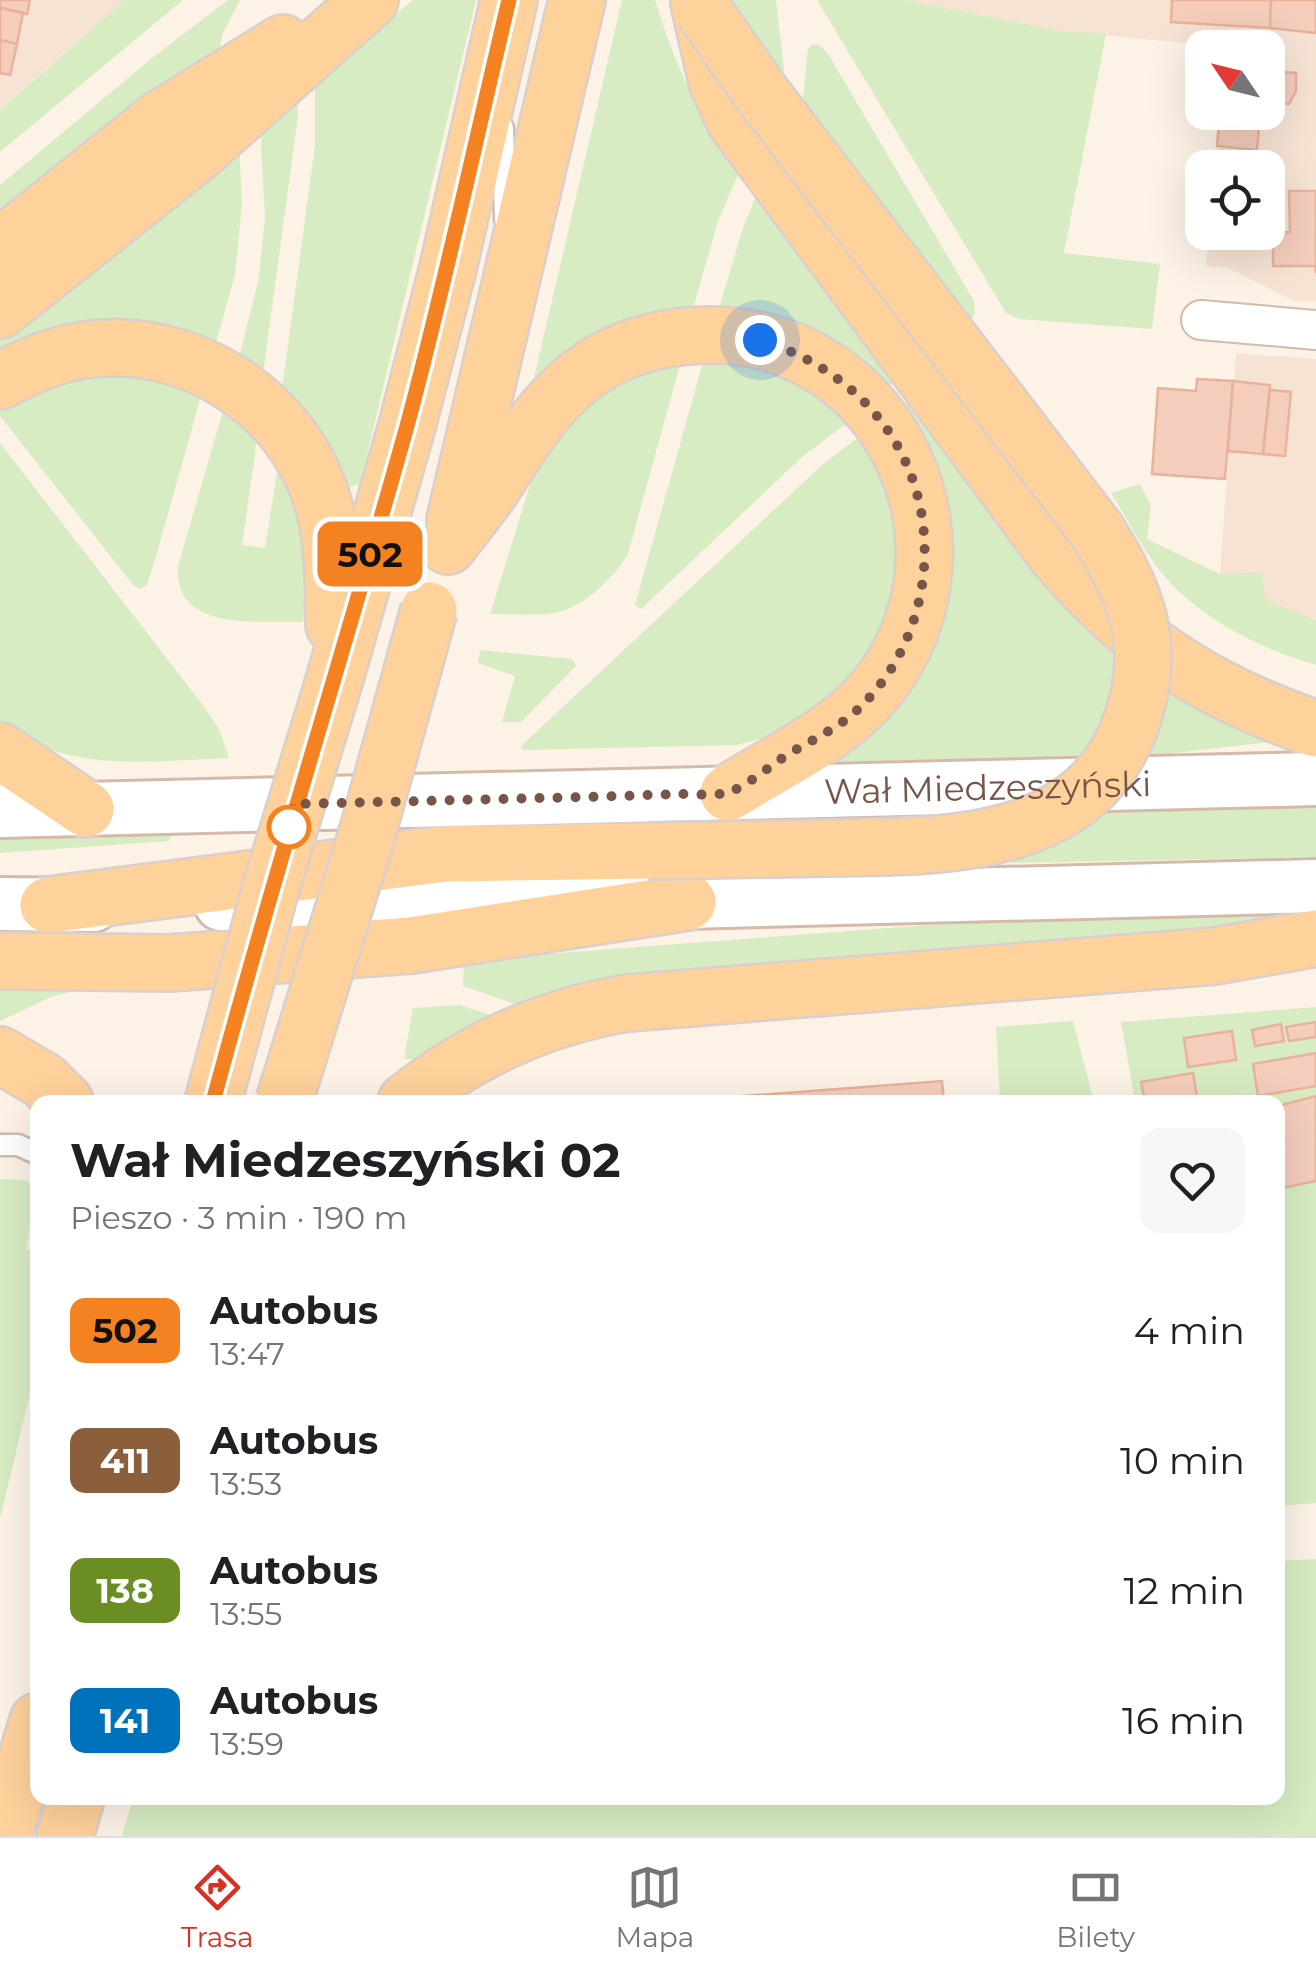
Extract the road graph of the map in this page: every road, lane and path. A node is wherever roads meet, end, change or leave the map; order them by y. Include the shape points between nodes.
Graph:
1 (354, 0) edge
2 (370, 0) edge
3 (578, 0) edge
4 (700, 5) edge
5 (508, 7) edge
6 (0, 247) edge
7 (510, 296) junction
8 (0, 310) edge
9 (1201, 320) dead end
10 (1316, 330) edge
11 (0, 381) edge
12 (448, 546) junction
13 (344, 608) junction
14 (1316, 729) edge
15 (0, 751) edge
16 (1316, 779) edge
17 (728, 793) junction
18 (86, 809) junction
19 (0, 811) edge
20 (1316, 886) edge
21 (688, 902) junction
22 (24, 905) edge
23 (1316, 938) edge
24 (0, 960) edge
25 (0, 1055) edge
26 (58, 1095) edge
27 (215, 1095) edge
28 (286, 1095) edge
29 (416, 1095) edge
30 (0, 1146) edge
31 (30, 1150) edge
32 (30, 1747) edge
33 (74, 1805) edge
34 (3, 1836) edge
35 (65, 1836) edge

1 - 6 main road via 160,119
2 - 8 main road via 194,156
3 - 7 main road
4 - 14 main road via 717,82 735,121 1090,595 1194,675 1247,704
4 - 22 main road, bridge via 1097,531 1135,601 1142,629 1140,695 1116,755 1056,814 985,839 934,846 446,854
5 - 7 lane via 502,165
5 - 13 main road via 443,286
7 - 12 main road
9 - 10 street
11 - 13 main road via 52,357 132,348 160,352 236,384 291,437 312,472
12 - 17 main road via 542,410 601,362 650,341 690,335 760,340 845,382 878,415 904,458 924,526 926,574 910,630 876,690 820,738
12 - 28 main road, bridge
13 - 27 main road, bridge via 335,678
15 - 18 main road
16 - 17 main road, Wał Miedzeszyński
17 - 18 main road, Wał Miedzeszyński
18 - 19 main road, Wał Miedzeszyński
20 - 21 main road
21 - 22 main road
21 - 24 main road via 411,945 170,962
23 - 29 main road via 1215,956 584,1010 493,1046
25 - 26 main road
30 - 31 lane
32 - 34 main road
33 - 35 main road

